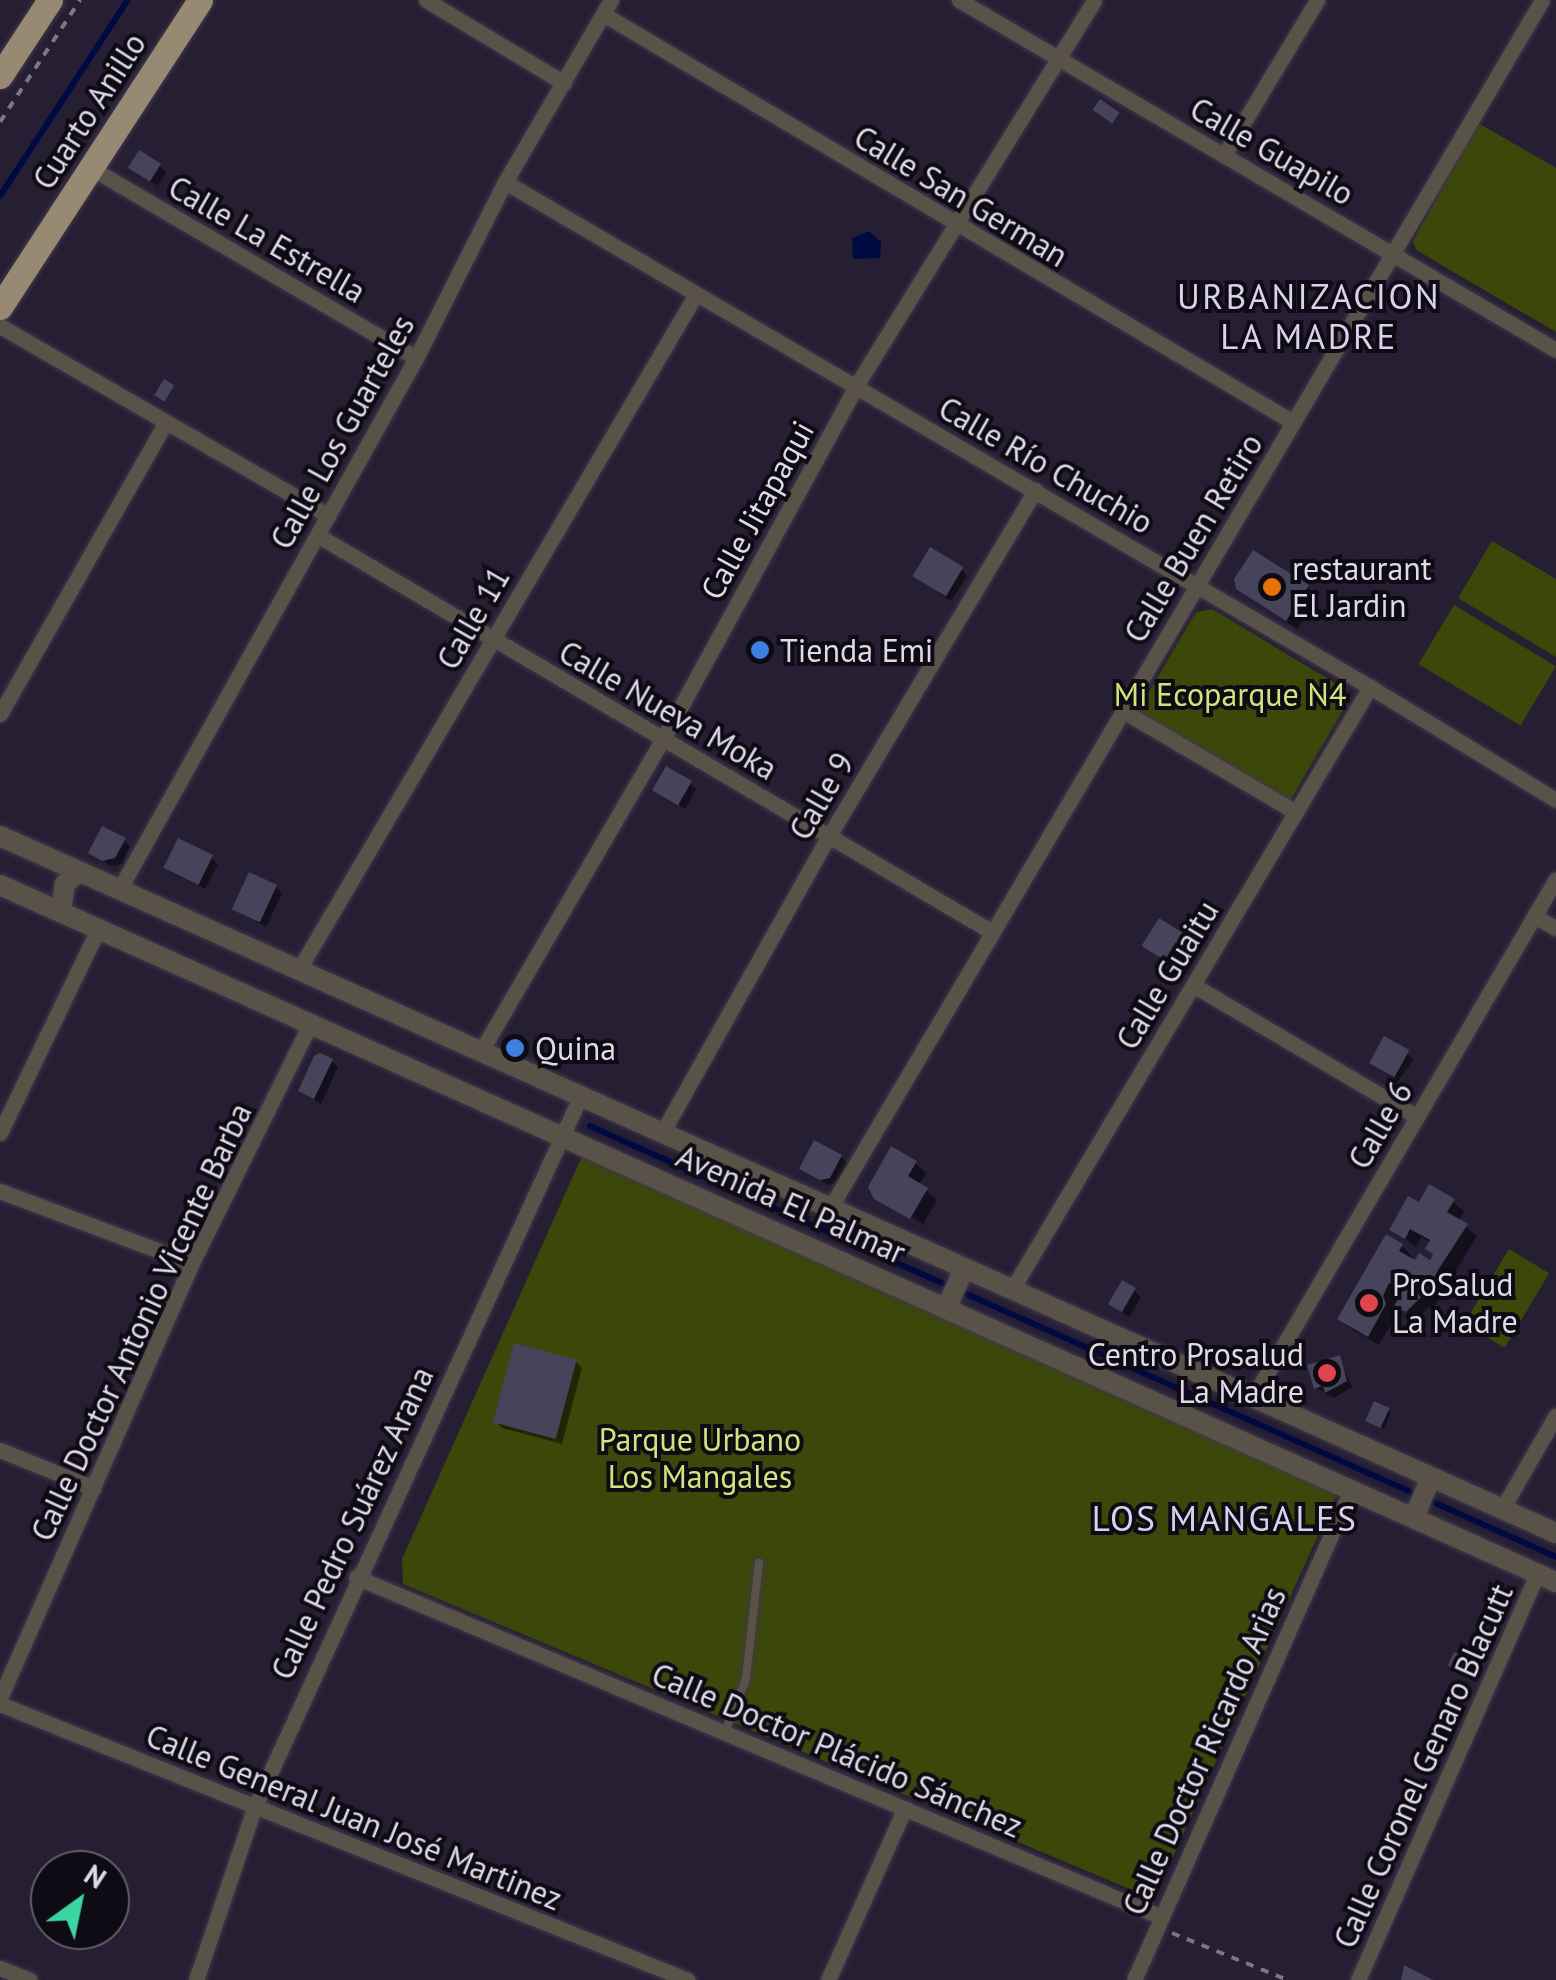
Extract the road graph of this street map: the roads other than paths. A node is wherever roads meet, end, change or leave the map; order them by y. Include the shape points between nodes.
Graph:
1 (50, 0) edge
2 (200, 0) edge
3 (426, 0) edge
4 (959, 0) edge
5 (1094, 0) edge
6 (1318, 0) edge
7 (1542, 0) edge
8 (607, 7) edge
9 (1059, 58) junction
10 (0, 76) edge
11 (564, 83) junction
12 (1224, 155) junction
13 (91, 168) junction
14 (505, 182) junction
15 (954, 224) junction
16 (1392, 254) junction
17 (696, 294) junction
18 (0, 307) edge
19 (0, 326) edge
20 (1556, 350) edge
21 (416, 358) junction
22 (856, 386) junction
23 (166, 422) junction
24 (1293, 422) junction
25 (1035, 490) junction
26 (328, 515) junction
27 (317, 535) junction
28 (1197, 585) junction
29 (493, 639) junction
30 (1370, 687) junction
31 (1123, 711) junction
32 (0, 714) edge
33 (663, 738) junction
34 (1556, 800) edge
35 (1296, 812) junction
36 (0, 836) edge
37 (829, 836) junction
38 (78, 872) junction
39 (1556, 879) edge
40 (0, 884) edge
41 (119, 890) junction
42 (61, 911) junction
43 (1534, 916) junction
44 (1556, 928) edge
45 (98, 929) junction
46 (992, 932) junction
47 (298, 971) junction
48 (1193, 986) junction
49 (310, 1024) junction
50 (480, 1053) junction
51 (580, 1097) junction
52 (1417, 1116) junction
53 (0, 1132) edge
54 (662, 1134) junction
55 (561, 1136) junction
56 (0, 1191) edge
57 (830, 1208) junction
58 (192, 1263) junction
59 (956, 1287) junction
60 (1012, 1291) junction
61 (1252, 1398) junction
62 (1556, 1415) edge
63 (0, 1450) edge
64 (1429, 1484) junction
65 (94, 1488) junction
66 (1351, 1490) junction
67 (1502, 1509) junction
68 (1416, 1513) junction
69 (1556, 1533) edge
70 (759, 1563) dead end
71 (356, 1577) junction
72 (1547, 1578) edge
73 (0, 1701) edge
74 (724, 1732) junction
75 (254, 1806) junction
76 (905, 1808) junction
77 (1160, 1916) junction
78 (0, 1968) edge
79 (30, 1980) edge
80 (196, 1980) edge
81 (688, 1980) edge
82 (828, 1980) edge
83 (1134, 1980) edge
84 (1358, 1980) edge

1 - 10 highway
2 - 13 highway, Cuarto Anillo
3 - 11 street
4 - 9 street, Calle Guapilo
5 - 9 street, Calle Jitapaqui
6 - 12 street
7 - 16 street, Calle Buen Retiro
8 - 11 street, Calle Los Guarteles
8 - 15 street, Calle San German
9 - 12 street, Calle Guapilo
9 - 15 street, Calle Jitapaqui
11 - 14 street, Calle Los Guarteles
12 - 16 street, Calle Guapilo
13 - 18 highway, Cuarto Anillo
13 - 21 street, Calle La Estrella
14 - 17 street, Calle Río Chuchio
14 - 21 street, Calle Los Guarteles
15 - 22 street, Calle Jitapaqui
15 - 24 street, Calle San German
16 - 20 street, Calle Guapilo
16 - 24 street, Calle Buen Retiro
17 - 22 street, Calle Río Chuchio
17 - 29 street, Calle 11
19 - 23 street
21 - 26 street, Calle Los Guarteles
22 - 25 street, Calle Río Chuchio
22 - 33 street, Calle Jitapaqui
23 - 26 street
23 - 32 street
24 - 28 street, Calle Buen Retiro
25 - 28 street, Calle Río Chuchio
25 - 37 street, Calle 9
26 - 27 street, Calle Los Guarteles
27 - 29 street, Calle Nueva Moka
27 - 41 street, Calle Los Guarteles
28 - 30 street, Calle Río Chuchio
28 - 31 street, Calle Buen Retiro
29 - 33 street, Calle Nueva Moka
29 - 47 street, Calle 11
30 - 34 street, Calle Río Chuchio
30 - 35 street, Calle Guaitu
31 - 35 street
31 - 46 street, Calle Buen Retiro
33 - 37 street, Calle Nueva Moka
33 - 50 street, Calle Jitapaqui
35 - 48 street, Calle Guaitu
36 - 38 street, Avenida El Palmar
37 - 46 street, Calle Nueva Moka
37 - 54 street, Calle 9
38 - 41 street, Avenida El Palmar
38 - 42 street via 64,884
39 - 43 street, Calle 6
40 - 42 street, Avenida El Palmar
41 - 47 street, Avenida El Palmar
42 - 45 street, Avenida El Palmar
43 - 44 street
43 - 52 street, Calle 6
45 - 49 street, Avenida El Palmar
45 - 53 street
46 - 57 street, Calle Buen Retiro
47 - 50 street, Avenida El Palmar
48 - 52 street
48 - 60 street, Calle Guaitu
49 - 55 street, Avenida El Palmar
49 - 58 street, Calle Doctor Antonio Vicente Barba
50 - 51 street, Avenida El Palmar
51 - 54 street, Avenida El Palmar
51 - 55 street, Calle Pedro Suárez Arana
52 - 61 street, Calle 6
54 - 57 street, Avenida El Palmar
55 - 59 street, Avenida El Palmar
55 - 71 street, Calle Pedro Suárez Arana
56 - 58 street
57 - 59 street, Avenida El Palmar
58 - 65 street, Calle Doctor Antonio Vicente Barba
59 - 60 street, Avenida El Palmar
59 - 66 street, Avenida El Palmar
60 - 61 street, Avenida El Palmar
61 - 64 street, Avenida El Palmar
62 - 67 street
63 - 65 street
64 - 67 street, Avenida El Palmar
64 - 68 street
65 - 73 street, Calle Doctor Antonio Vicente Barba
66 - 68 street, Avenida El Palmar
66 - 77 street, Calle Doctor Ricardo Arias
67 - 69 street, Avenida El Palmar
68 - 72 street, Avenida El Palmar
70 - 74 lane via 746,1678
71 - 74 street, Calle Doctor Plácido Sánchez
71 - 75 street, Calle Pedro Suárez Arana
72 - 84 street, Calle Coronel Genaro Blacutt
73 - 75 street, Calle General Juan José Martinez
74 - 76 street, Calle Doctor Plácido Sánchez
75 - 80 street, Calle Pedro Suárez Arana
75 - 81 street, Calle General Juan José Martinez
76 - 77 street, Calle Doctor Plácido Sánchez
76 - 82 street
77 - 83 street, Calle Doctor Ricardo Arias
78 - 79 street

